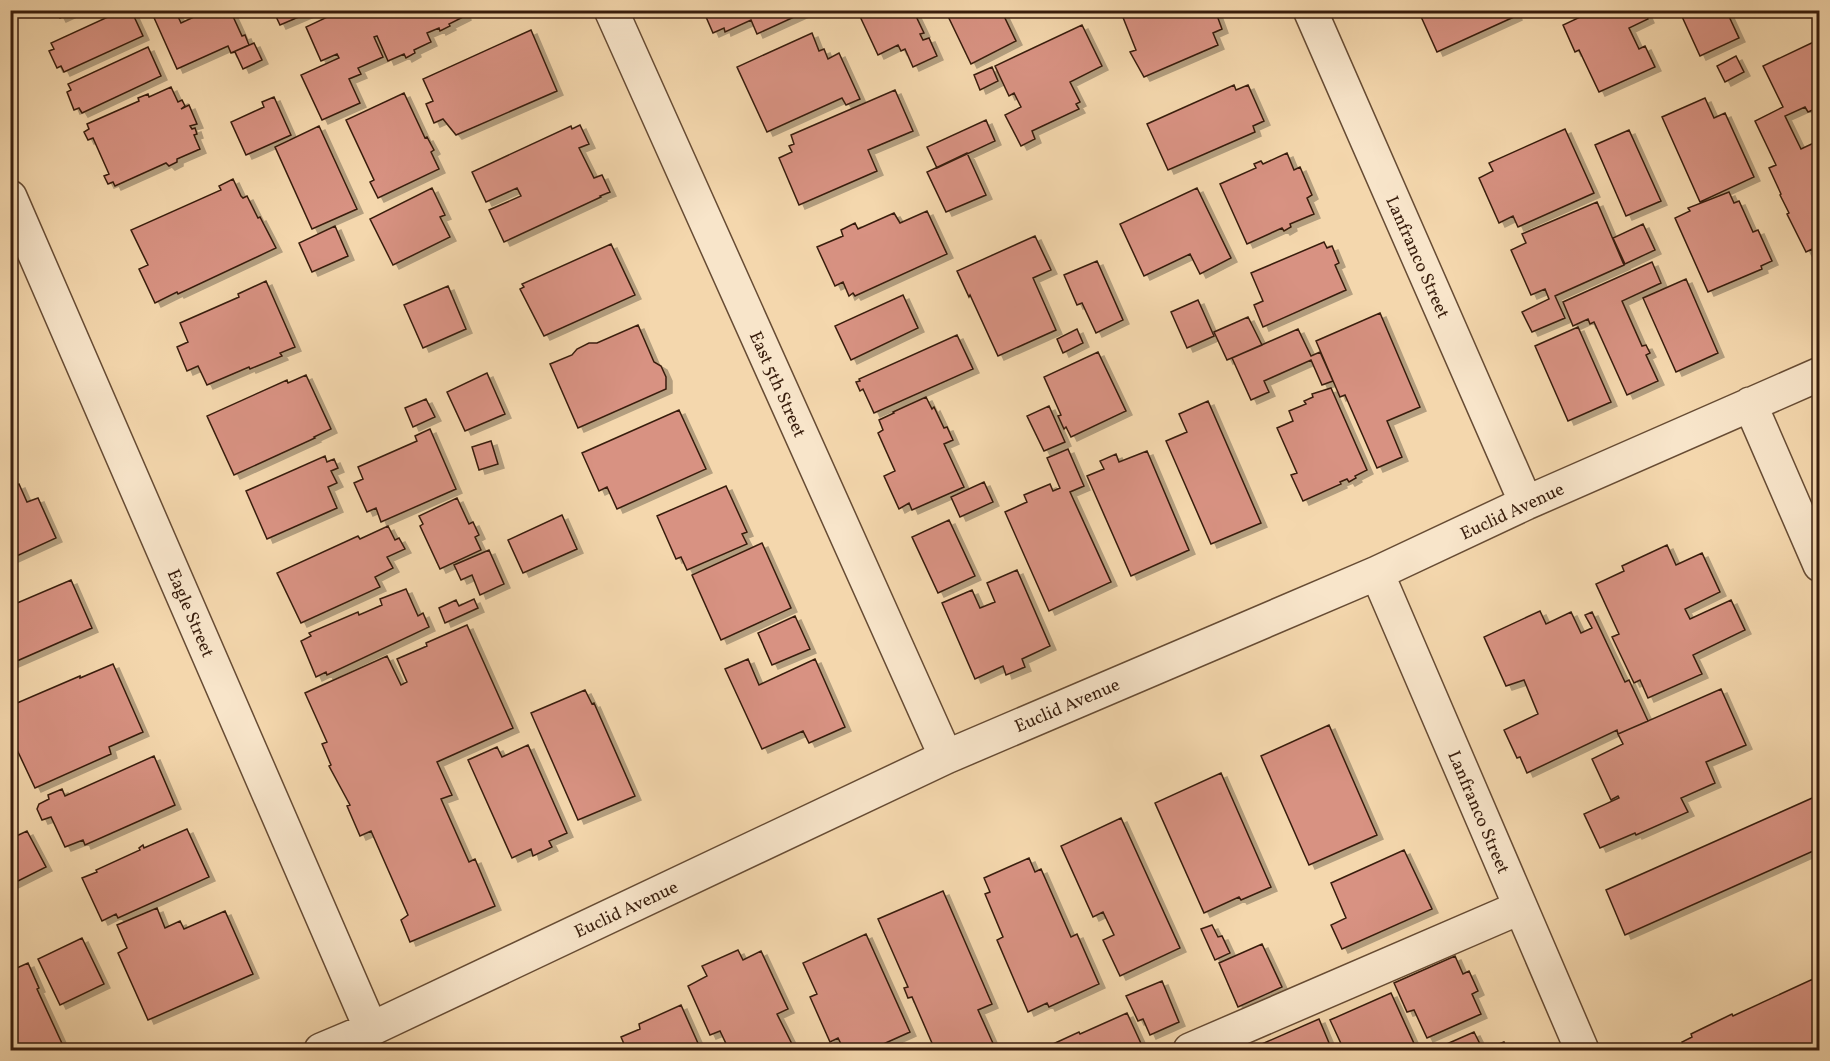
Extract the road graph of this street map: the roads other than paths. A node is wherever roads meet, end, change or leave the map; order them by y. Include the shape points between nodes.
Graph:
1 (611, 10) edge
2 (1310, 10) edge
3 (10, 197) edge
4 (1820, 374) edge
5 (1750, 404) junction
6 (1526, 503) junction
7 (1820, 566) edge
8 (1377, 573) junction
9 (946, 757) junction
10 (1519, 908) junction
11 (371, 1029) junction
12 (321, 1050) edge
13 (1190, 1050) edge
14 (1582, 1050) edge

1 - 9 street, East 5th Street
2 - 6 street, Lanfranco Street
3 - 11 street, Eagle Street
4 - 5 street, Euclid Avenue
5 - 6 street, Euclid Avenue
5 - 7 street
6 - 8 street, Euclid Avenue
8 - 9 street, Euclid Avenue
8 - 10 street, Lanfranco Street
9 - 11 street, Euclid Avenue
10 - 13 street
10 - 14 street, Lanfranco Street
11 - 12 street, Euclid Avenue

